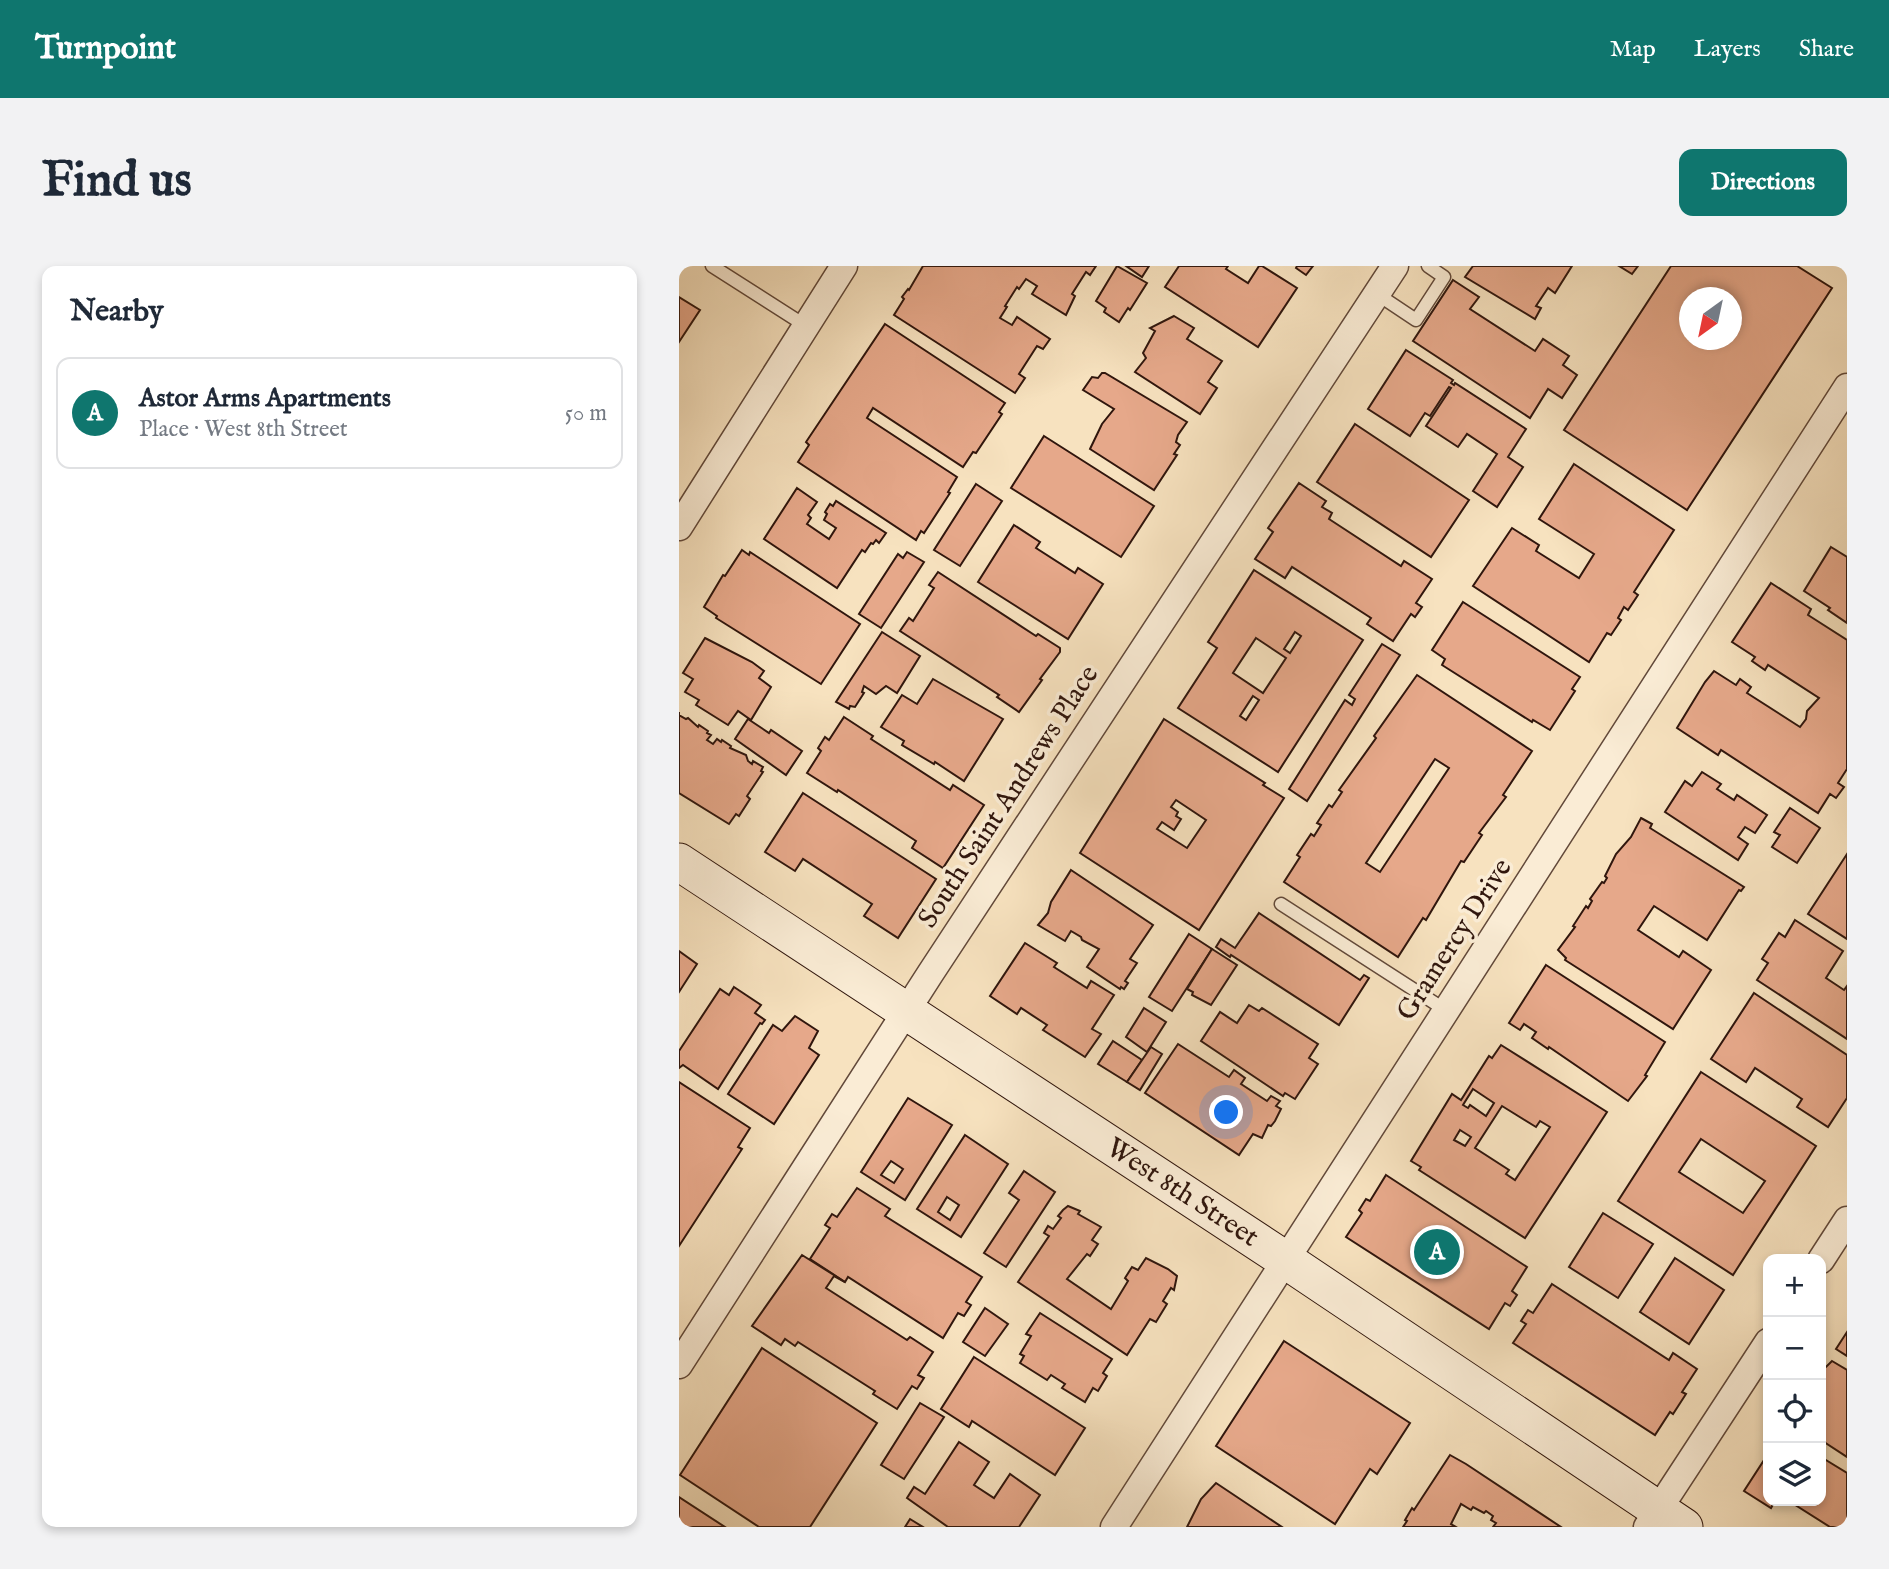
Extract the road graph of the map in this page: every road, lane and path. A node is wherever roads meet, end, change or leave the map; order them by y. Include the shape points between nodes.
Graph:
1 (712, 266) edge
2 (844, 266) edge
3 (1395, 266) edge
4 (1428, 266) edge
5 (1377, 294) junction
6 (806, 326) junction
7 (1847, 387) edge
8 (679, 527) edge
9 (679, 862) edge
10 (1281, 904) dead end
11 (1447, 1012) junction
12 (905, 1013) junction
13 (1847, 1220) edge
14 (1825, 1254) edge
15 (1287, 1261) junction
16 (1763, 1351) edge
17 (679, 1365) edge
18 (1664, 1522) edge
19 (1114, 1527) edge

1 - 6 lane
2 - 6 street
3 - 5 street, South Saint Andrews Place
4 - 5 lane via 1444,277 1416,320
5 - 12 street, South Saint Andrews Place
6 - 8 street
7 - 11 street, Gramercy Drive
9 - 12 main road, West 8th Street
10 - 11 lane
11 - 15 street, Gramercy Drive
12 - 15 main road, West 8th Street
12 - 17 street, South Saint Andrews Place
13 - 14 street
15 - 18 main road, West 8th Street
15 - 19 street, Gramercy Drive
16 - 18 street

